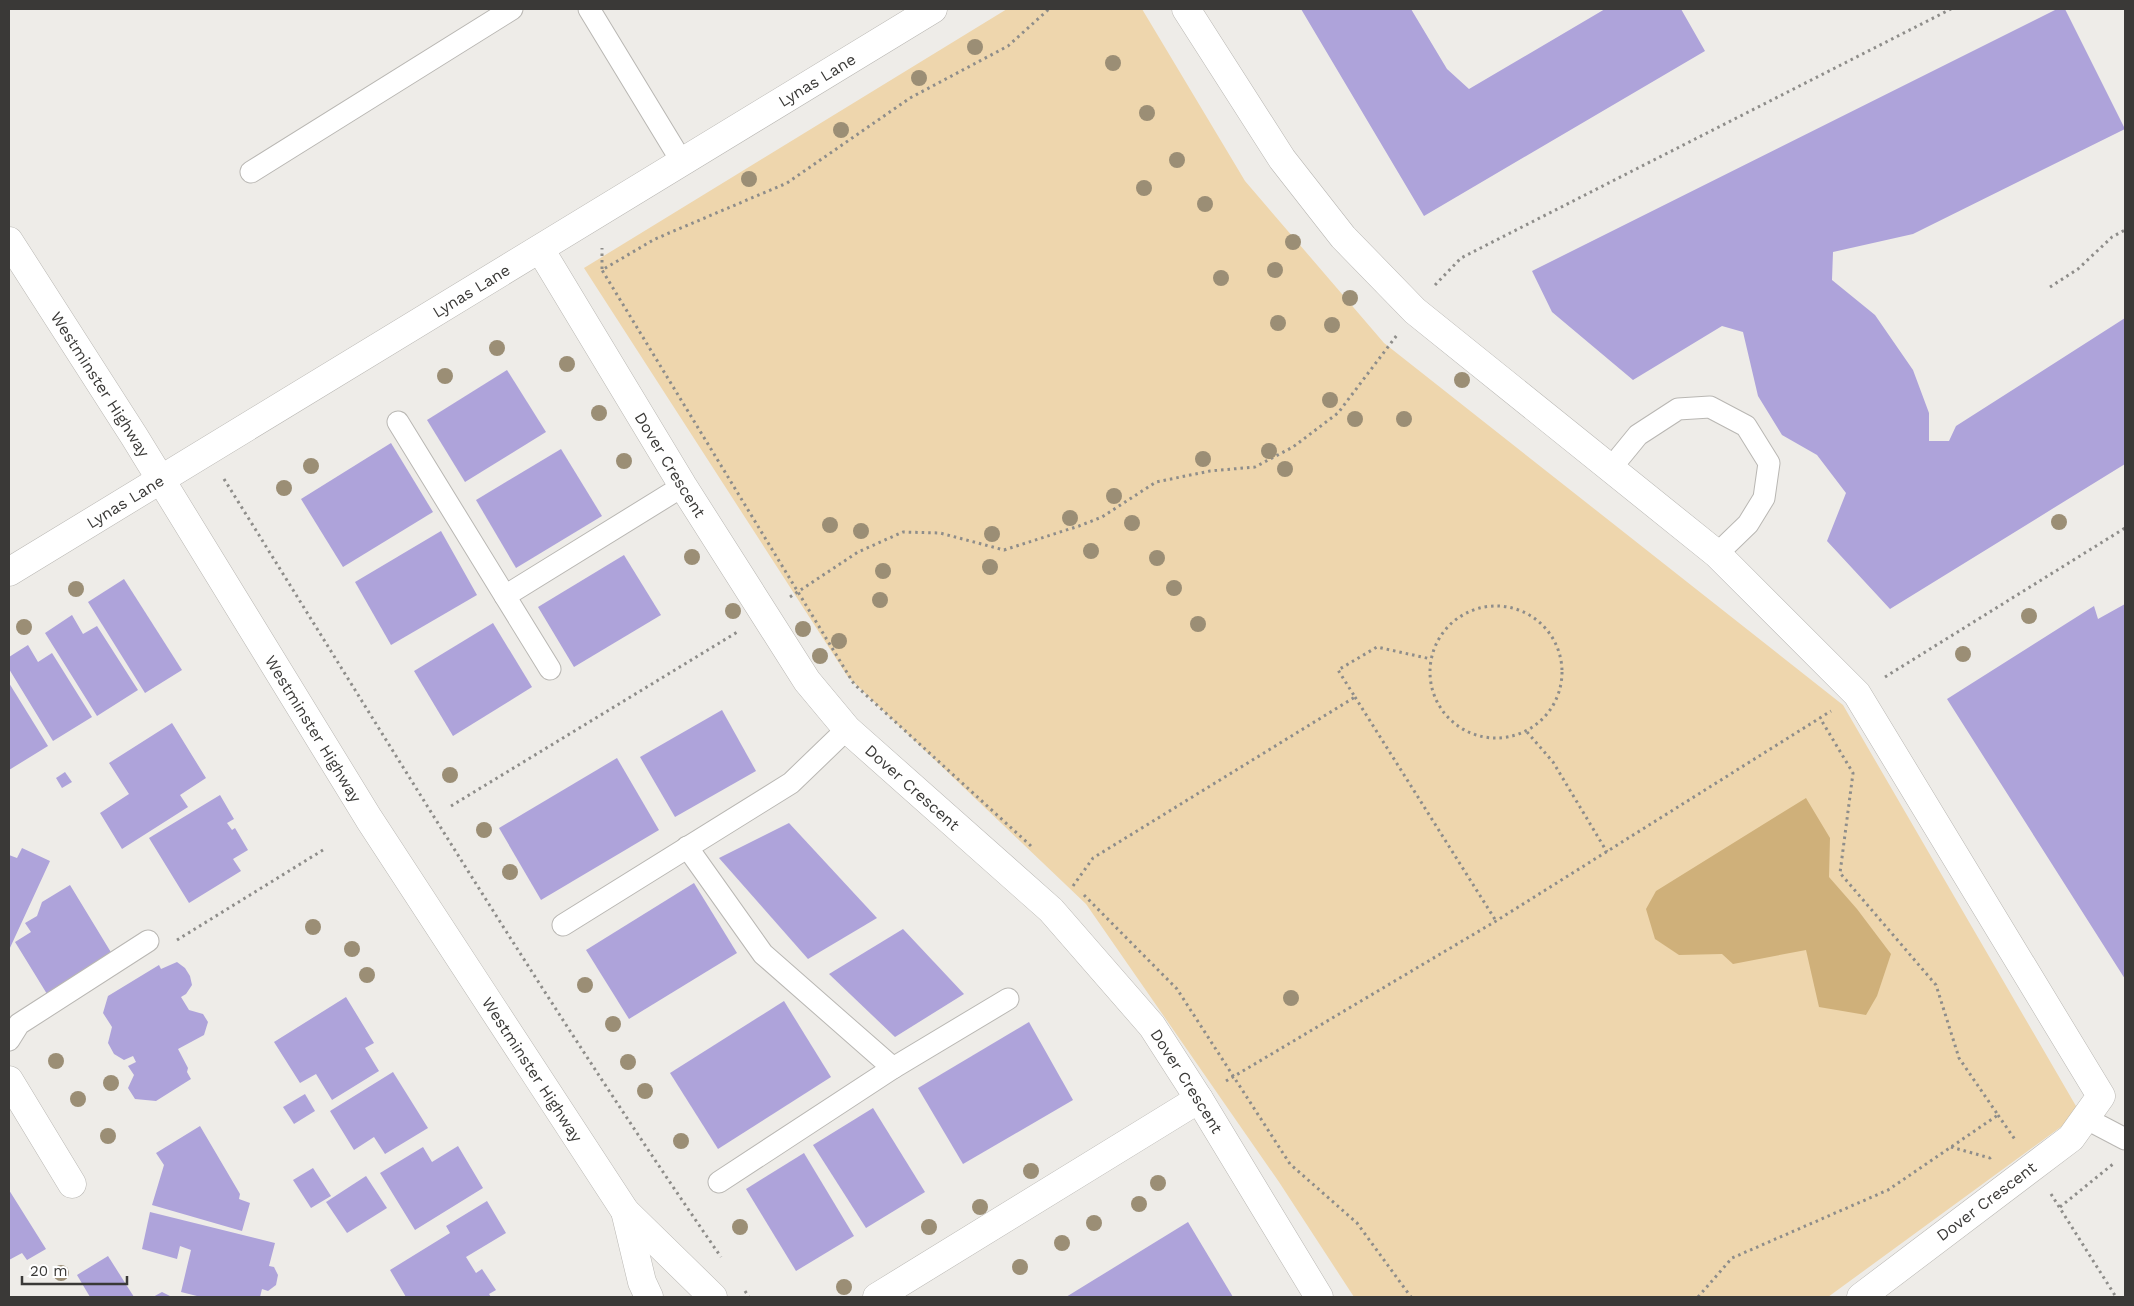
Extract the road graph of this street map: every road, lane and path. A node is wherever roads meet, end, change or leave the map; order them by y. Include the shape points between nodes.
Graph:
1 (512, 9) edge
2 (590, 9) edge
3 (933, 9) edge
4 (1049, 9) edge
5 (1186, 9) edge
6 (1951, 9) edge
7 (682, 162) junction
8 (251, 172) dead end
9 (2125, 230) edge
10 (9, 241) edge
11 (540, 249) junction
12 (2050, 287) dead end
13 (1416, 311) junction
14 (398, 422) dead end
15 (206, 451) junction
16 (1611, 468) junction
17 (160, 479) junction
18 (683, 486) junction
19 (2125, 528) edge
20 (1717, 554) junction
21 (9, 572) edge
22 (799, 591) junction
23 (504, 596) junction
24 (765, 614) junction
25 (1431, 659) junction
26 (550, 669) dead end
27 (1857, 694) junction
28 (1355, 697) junction
29 (1820, 718) junction
30 (847, 729) junction
31 (1526, 732) junction
32 (450, 806) dead end
33 (687, 847) junction
34 (1037, 852) dead end
35 (1607, 852) junction
36 (1067, 879) dead end
37 (1074, 885) junction
38 (1081, 892) dead end
39 (1050, 910) junction
40 (1496, 921) junction
41 (563, 925) dead end
42 (148, 941) dead end
43 (1008, 999) dead end
44 (9, 1040) edge
45 (893, 1068) junction
46 (1233, 1076) junction
47 (9, 1080) edge
48 (1199, 1099) junction
49 (1998, 1115) junction
50 (2085, 1118) junction
51 (2011, 1135) dead end
52 (2125, 1139) edge
53 (1951, 1147) junction
54 (1980, 1155) dead end
55 (2118, 1160) dead end
56 (719, 1182) dead end
57 (72, 1184) dead end
58 (625, 1211) junction
59 (724, 1262) dead end
60 (744, 1290) dead end
61 (649, 1297) edge
62 (713, 1297) edge
63 (749, 1297) edge
64 (877, 1297) edge
65 (1319, 1297) edge
66 (1410, 1297) edge
67 (1698, 1297) edge
68 (1861, 1297) edge
69 (2116, 1297) edge

1 - 8 lane
2 - 7 lane
3 - 7 street, Lynas Lane
4 - 22 path via 1008,46 910,98 787,183 655,238 602,270
5 - 13 street via 1282,158 1342,237
6 - 13 path via 1461,258 1428,292
7 - 11 street, Lynas Lane
9 - 12 path via 2112,237 2078,269
10 - 17 street, Westminster Highway
11 - 15 street, Lynas Lane
11 - 18 street, Dover Crescent
13 - 16 street
13 - 22 path via 1338,413 1293,447 1255,467 1210,471 1156,482 1102,517 1004,550 940,533 903,532 858,552
14 - 23 lane
15 - 17 street, Lynas Lane
15 - 59 path via 504,929
16 - 20 street
16 - 20 lane via 1638,435 1678,408 1710,407 1746,426 1768,463 1764,498 1748,524
17 - 21 street, Lynas Lane
17 - 58 street, Westminster Highway via 369,819
18 - 23 lane
18 - 24 street, Dover Crescent
19 - 27 path
20 - 27 street
22 - 24 path
22 - 34 path via 854,684
23 - 26 lane
24 - 30 street, Dover Crescent via 807,681
24 - 32 path
25 - 28 path via 1377,647 1338,670
25 - 31 path via 1430,680 1436,700 1448,718 1465,731 1485,738 1506,738
25 - 31 path via 1439,638 1454,621 1473,610 1495,606 1517,609 1537,619 1552,636 1561,656 1563,679 1557,700 1544,718
27 - 29 path
27 - 50 street, Dover Crescent via 2101,1096
28 - 37 path via 1093,858
28 - 40 path
29 - 35 path
29 - 49 path via 1853,773 1840,873 1936,985 1959,1058
30 - 33 lane via 791,783
30 - 39 street, Dover Crescent
31 - 35 path via 1553,762
33 - 41 lane
33 - 45 lane via 763,954
35 - 40 path
36 - 37 path
37 - 39 path
38 - 46 path via 1177,989
39 - 48 street, Dover Crescent via 1152,1026
40 - 46 path
42 - 44 lane via 19,1024
43 - 45 lane
45 - 56 lane
46 - 48 path
46 - 66 path via 1290,1164 1357,1223
47 - 57 street
48 - 64 street
48 - 65 street, Dover Crescent
49 - 51 path
49 - 53 path
50 - 52 lane
50 - 68 street, Dover Crescent via 2071,1138
53 - 54 path
53 - 67 path via 1888,1190 1732,1258
55 - 69 path via 2060,1207
58 - 61 street, Westminster Highway via 642,1282
58 - 62 street, Westminster Highway
60 - 63 path

